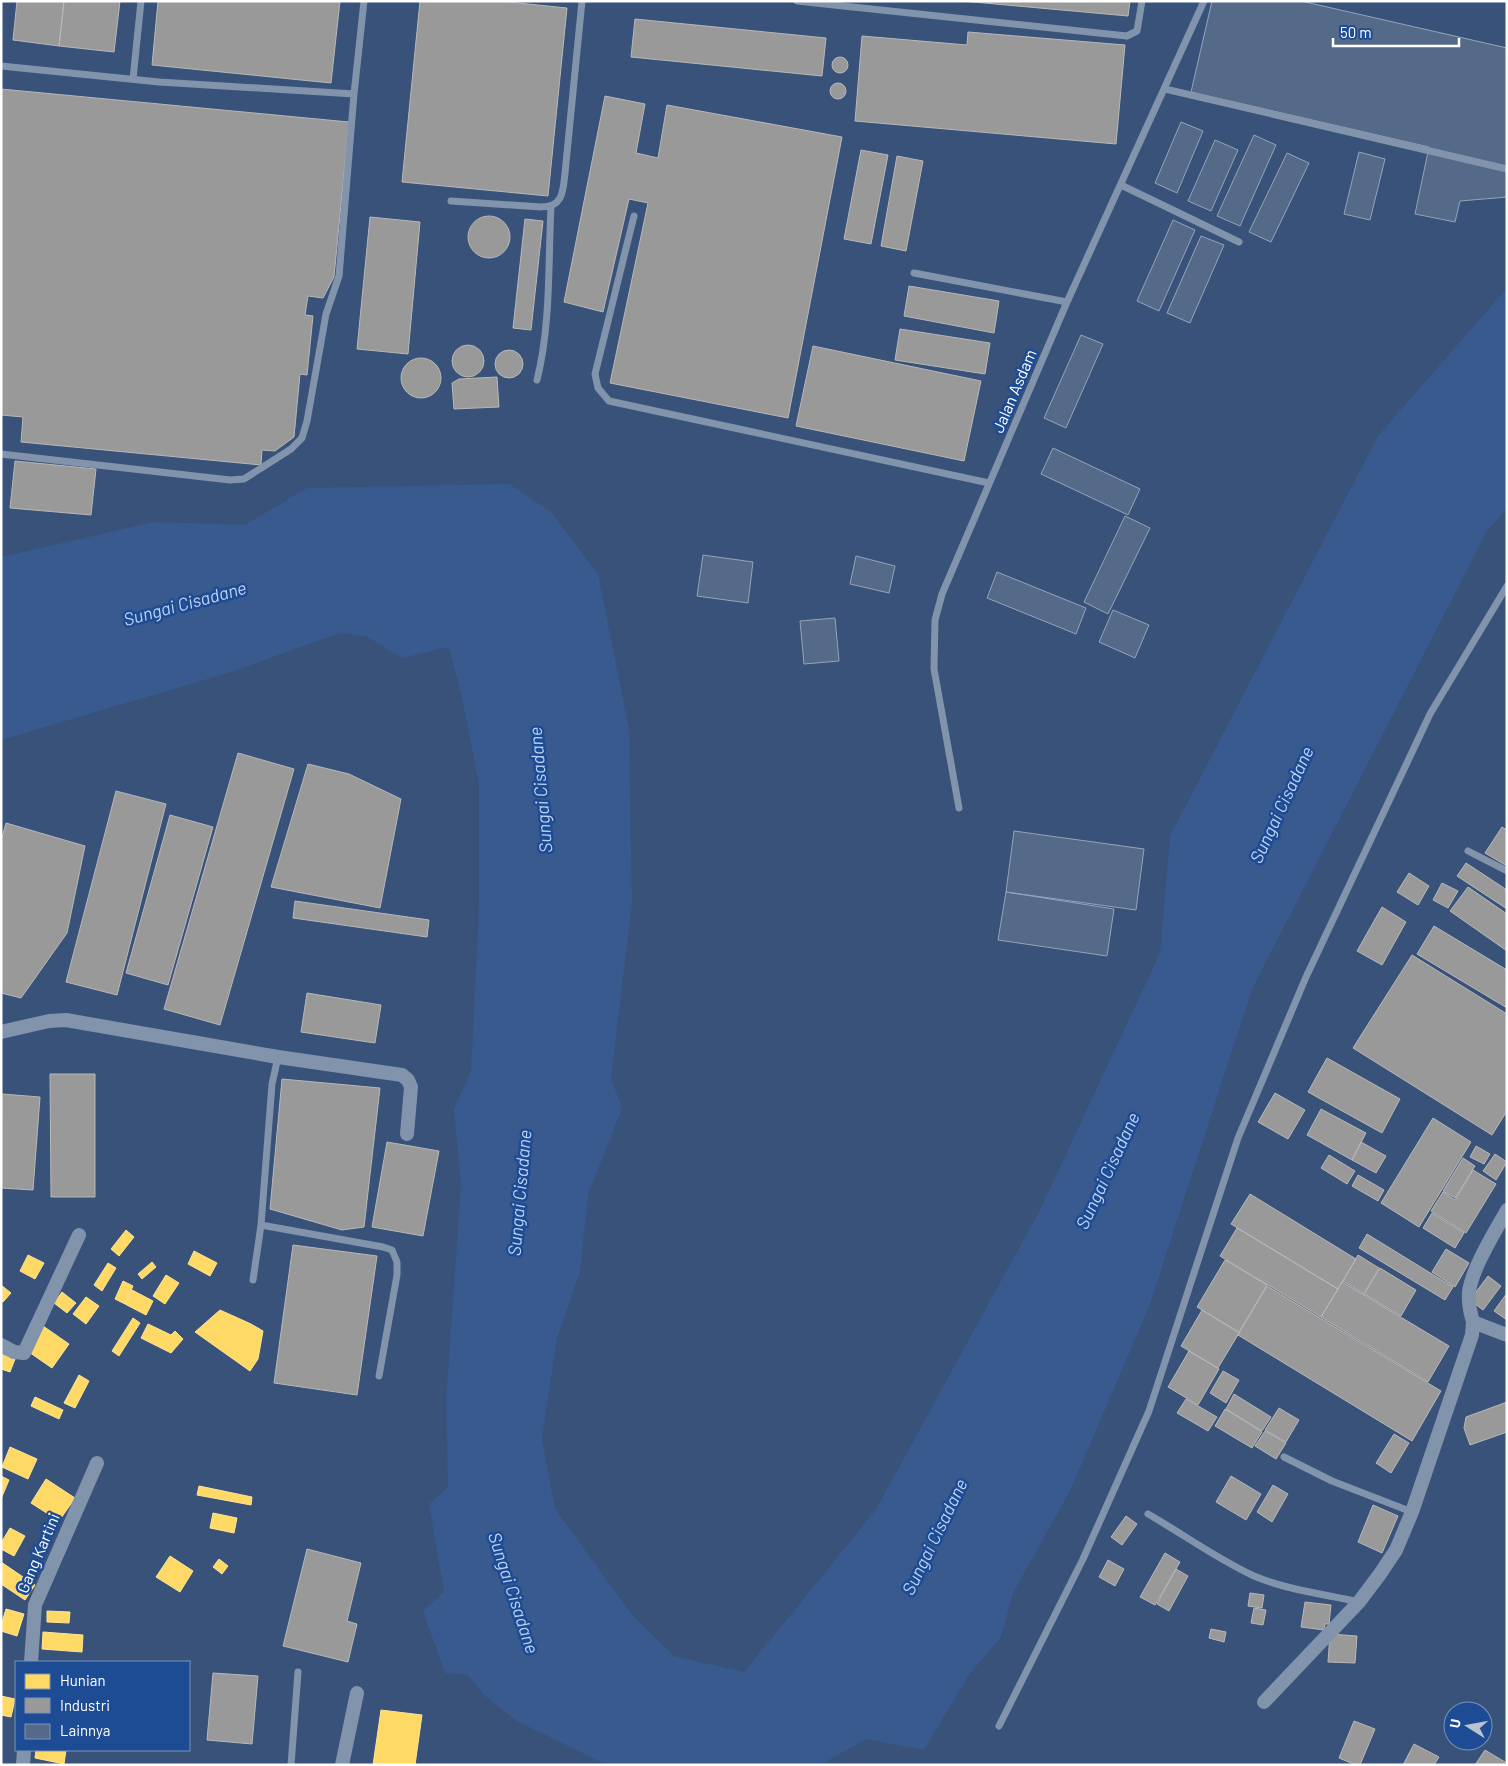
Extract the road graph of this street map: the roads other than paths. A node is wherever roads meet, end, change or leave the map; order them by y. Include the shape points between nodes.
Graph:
1 (141, 1) edge
2 (364, 1) edge
3 (582, 1) edge
4 (797, 1) edge
5 (1142, 1) edge
6 (1204, 1) edge
7 (815, 2) edge
8 (1, 66) edge
9 (133, 79) junction
10 (1165, 89) junction
11 (354, 94) junction
12 (1507, 169) edge
13 (1121, 185) junction
14 (452, 201) dead end
15 (551, 207) junction
16 (634, 216) dead end
17 (1239, 242) dead end
18 (914, 273) dead end
19 (1067, 302) junction
20 (538, 380) dead end
21 (1, 454) edge
22 (989, 483) junction
23 (1507, 586) edge
24 (959, 808) dead end
25 (1468, 851) dead end
26 (1507, 871) edge
27 (1, 1032) edge
28 (278, 1057) junction
29 (407, 1134) dead end
30 (1507, 1210) edge
31 (261, 1224) junction
32 (80, 1235) dead end
33 (253, 1280) dead end
34 (1473, 1322) junction
35 (1507, 1334) edge
36 (1, 1345) edge
37 (379, 1376) dead end
38 (1284, 1457) dead end
39 (97, 1463) dead end
40 (1412, 1512) junction
41 (1148, 1514) dead end
42 (1359, 1602) junction
43 (30, 1661) edge
44 (298, 1672) dead end
45 (357, 1693) dead end
46 (1264, 1702) dead end
47 (999, 1726) dead end
48 (24, 1751) edge
49 (23, 1765) edge
50 (291, 1765) edge
51 (342, 1765) edge

1 - 9 lane
2 - 11 lane
3 - 15 lane via 564,179 558,203
4 - 7 lane
5 - 7 lane via 1137,31 1127,36
6 - 10 lane, Jalan Asdam
8 - 9 lane
9 - 11 lane
10 - 12 lane
10 - 13 lane, Jalan Asdam
11 - 21 lane via 339,276 326,314 302,438 291,449 244,479 230,480
13 - 17 lane
13 - 19 lane, Jalan Asdam
14 - 15 lane
15 - 20 lane via 546,326
16 - 22 lane via 594,374 598,388 609,401
18 - 19 lane
19 - 22 lane, Jalan Asdam
22 - 24 lane, Jalan Asdam via 942,594 935,620 934,669
23 - 47 lane via 1430,714 1306,977 1238,1138 1149,1411 1083,1559
25 - 26 lane
27 - 28 street via 66,1020
28 - 29 street via 402,1075 411,1088
28 - 31 lane via 272,1084
30 - 34 street via 1469,1290 1468,1306
31 - 33 lane
31 - 37 lane via 392,1250 397,1262 397,1275
32 - 36 street via 24,1353
34 - 35 street
34 - 40 street via 1472,1335
38 - 40 lane via 1339,1484
39 - 43 street, Gang Kartini via 35,1605
40 - 42 street via 1396,1550
41 - 42 lane via 1239,1569 1280,1584
42 - 46 street
44 - 50 lane
45 - 51 street
48 - 49 street

